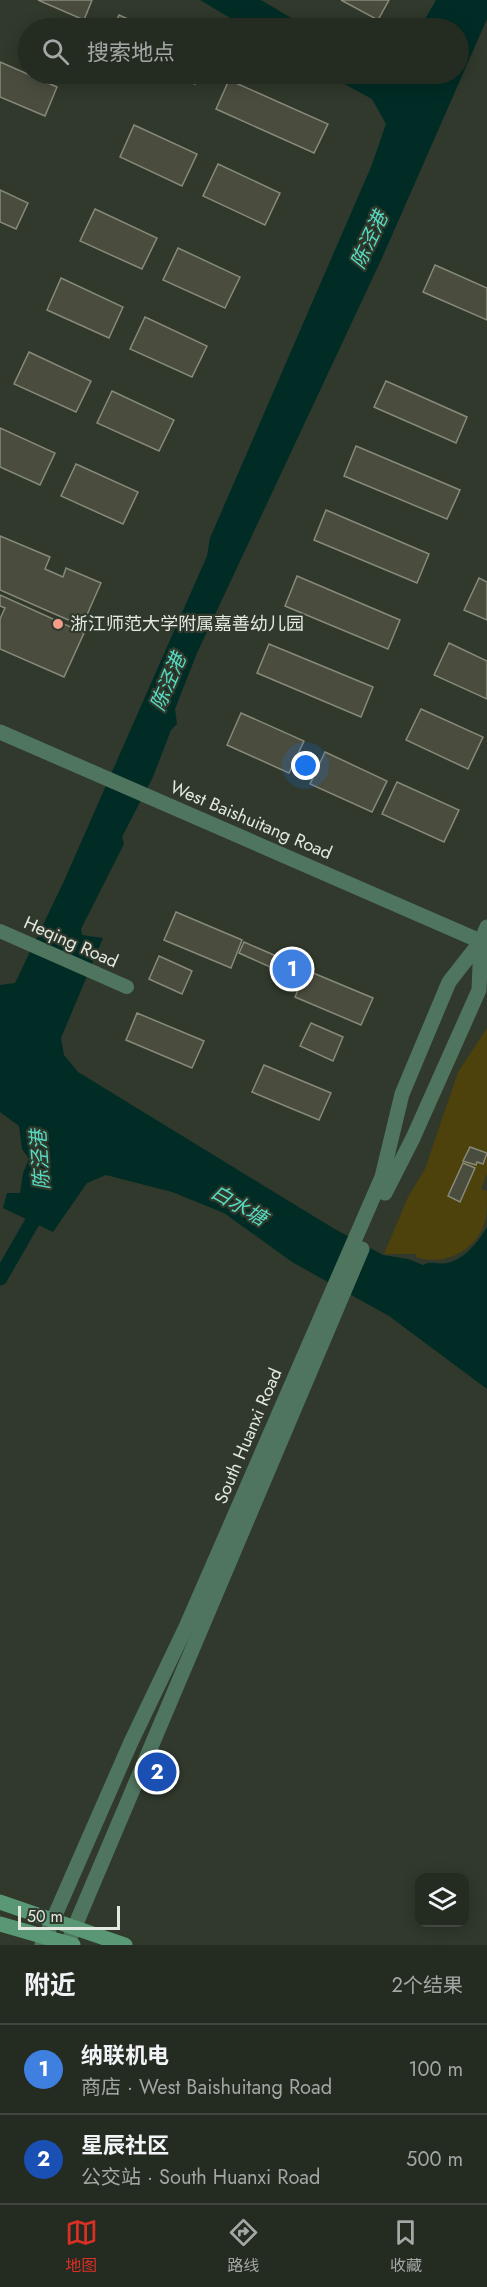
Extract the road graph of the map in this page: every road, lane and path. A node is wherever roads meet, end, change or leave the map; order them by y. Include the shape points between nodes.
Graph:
1 (0, 732) edge
2 (0, 931) edge
3 (485, 937) edge
4 (128, 987) dead end
5 (386, 1179) junction
6 (319, 1335) junction
7 (0, 1902) edge
8 (53, 1921) junction
9 (0, 1924) edge
10 (74, 1928) junction
11 (44, 1941) edge
12 (69, 1944) edge
13 (125, 1945) edge

1 - 3 street, West Baishuitang Road
2 - 4 street, Heqing Road
3 - 5 street, South Huanxi Road via 479,990 413,1138
3 - 5 street, South Huanxi Road via 449,982 402,1094
5 - 6 street, South Huanxi Road
6 - 8 street, South Huanxi Road
6 - 10 street, South Huanxi Road
7 - 8 main road
8 - 10 main road
8 - 11 street, South Huanxi Road
9 - 11 main road
10 - 12 street, South Huanxi Road
10 - 13 main road
11 - 12 main road

